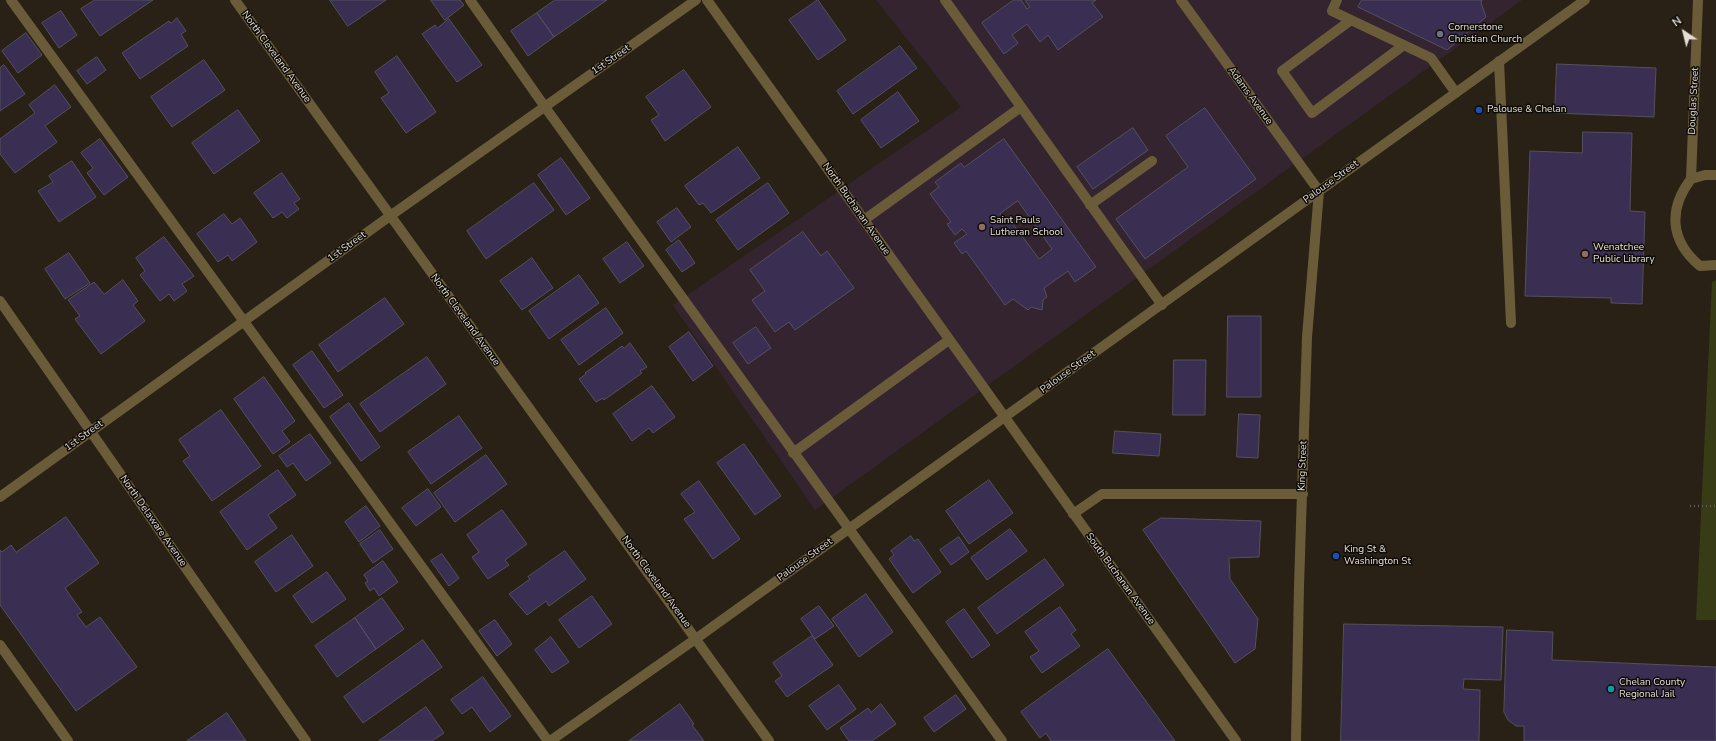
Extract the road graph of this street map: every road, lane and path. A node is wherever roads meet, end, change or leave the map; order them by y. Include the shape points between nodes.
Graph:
1 (11, 0) edge
2 (235, 0) edge
3 (470, 0) edge
4 (696, 0) edge
5 (707, 0) edge
6 (945, 0) edge
7 (1180, 0) edge
8 (1337, 0) edge
9 (1585, 0) edge
10 (1698, 0) edge
11 (1351, 20) junction
12 (1404, 45) junction
13 (1499, 61) junction
14 (1456, 93) junction
15 (545, 107) junction
16 (1021, 107) junction
17 (1152, 161) dead end
18 (1716, 175) edge
19 (1691, 179) junction
20 (1319, 191) junction
21 (1090, 204) junction
22 (390, 216) junction
23 (864, 220) junction
24 (1716, 265) edge
25 (0, 301) edge
26 (1162, 305) junction
27 (244, 321) junction
28 (1511, 323) dead end
29 (949, 340) junction
30 (1004, 417) junction
31 (91, 431) junction
32 (793, 453) junction
33 (1303, 494) junction
34 (0, 497) edge
35 (1690, 506) dead end
36 (1716, 506) edge
37 (1073, 514) junction
38 (848, 529) junction
39 (697, 638) junction
40 (0, 645) edge
41 (68, 741) edge
42 (306, 741) edge
43 (549, 741) edge
44 (769, 741) edge
45 (1002, 741) edge
46 (1236, 741) edge
47 (1296, 741) edge

1 - 27 street
2 - 22 street, North Cleveland Avenue
3 - 15 street
4 - 15 street, 1st Street
5 - 23 street, North Buchanan Avenue
6 - 16 street
7 - 20 street, Adams Avenue
8 - 11 street via 1332,11
9 - 13 street, Palouse Street
10 - 19 street, Douglas Street
11 - 12 street
11 - 12 street via 1282,71 1312,113
12 - 14 street via 1430,58
13 - 14 street, Palouse Street
13 - 28 street
14 - 20 street, Palouse Street
15 - 22 street, 1st Street
15 - 32 street
16 - 21 street
16 - 23 street
17 - 21 street
18 - 19 street
19 - 24 street, Douglas Street via 1678,202 1676,233 1684,249 1700,266
20 - 26 street, Palouse Street
20 - 33 street, King Street via 1307,337
21 - 26 street
22 - 27 street, 1st Street
22 - 39 street, North Cleveland Avenue
23 - 29 street, North Buchanan Avenue
25 - 31 street, North Delaware Avenue
26 - 30 street, Palouse Street
27 - 31 street, 1st Street
27 - 43 street
29 - 30 street, North Buchanan Avenue
29 - 32 street
30 - 37 street, South Buchanan Avenue
30 - 38 street, Palouse Street
31 - 34 street, 1st Street
31 - 42 street, North Delaware Avenue
32 - 38 street
33 - 37 street via 1102,494
33 - 47 street, King Street
35 - 36 path
37 - 46 street, South Buchanan Avenue
38 - 39 street, Palouse Street
38 - 45 street
39 - 43 street, Palouse Street
39 - 44 street, North Cleveland Avenue
40 - 41 street

